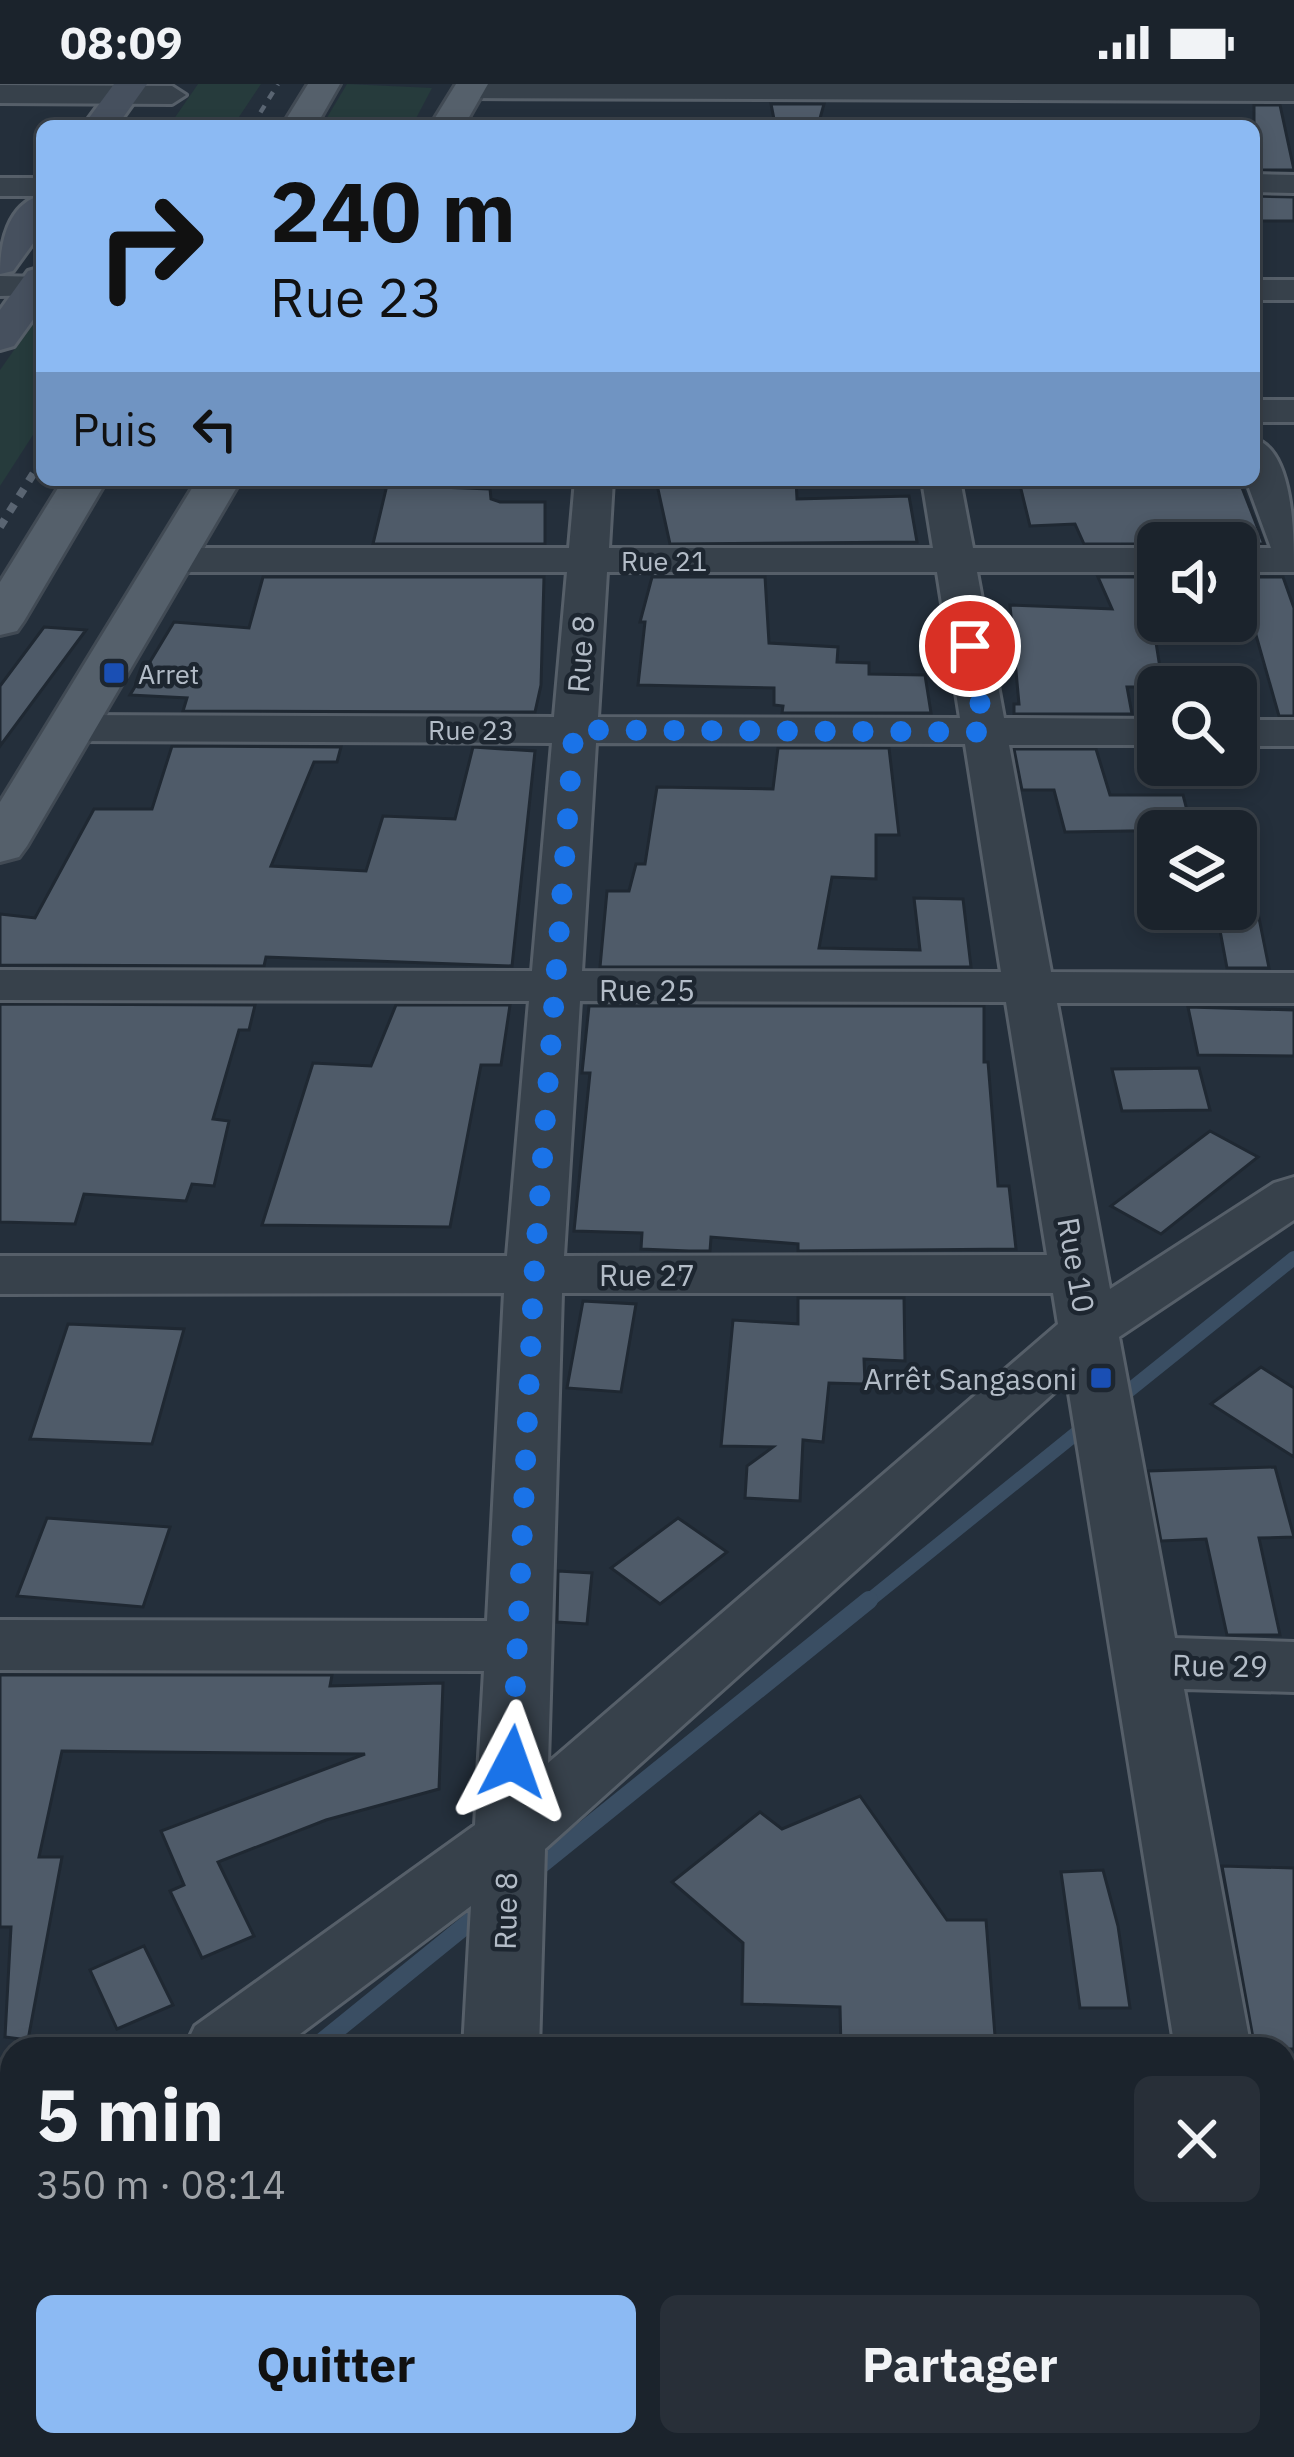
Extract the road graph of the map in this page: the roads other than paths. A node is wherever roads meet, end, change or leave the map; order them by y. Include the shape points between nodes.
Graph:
1 (324, 84) edge
2 (470, 86) edge
3 (623, 87) edge
4 (873, 87) edge
5 (1117, 88) edge
6 (127, 89) edge
7 (175, 89) edge
8 (1294, 92) edge
9 (0, 94) edge
10 (104, 120) edge
11 (154, 120) edge
12 (303, 120) edge
13 (450, 120) edge
14 (620, 120) edge
15 (879, 120) edge
16 (1130, 120) edge
17 (1260, 184) edge
18 (1294, 184) edge
19 (0, 187) edge
20 (36, 188) edge
21 (36, 214) edge
22 (0, 263) edge
23 (26, 284) edge
24 (1260, 290) edge
25 (1294, 290) edge
26 (0, 338) edge
27 (1260, 411) edge
28 (1294, 411) edge
29 (1260, 466) edge
30 (81, 486) edge
31 (216, 486) edge
32 (593, 486) edge
33 (942, 486) edge
34 (1294, 558) edge
35 (1257, 559) edge
36 (170, 560) junction
37 (587, 560) junction
38 (955, 560) junction
39 (1137, 560) edge
40 (0, 621) edge
41 (72, 728) junction
42 (574, 730) junction
43 (985, 732) junction
44 (1137, 732) edge
45 (1257, 733) edge
46 (1294, 733) edge
47 (0, 846) edge
48 (0, 985) edge
49 (1029, 988) junction
50 (1294, 988) edge
51 (555, 989) junction
52 (1294, 1195) edge
53 (0, 1274) edge
54 (534, 1274) junction
55 (1083, 1302) junction
56 (0, 1645) edge
57 (520, 1646) junction
58 (1146, 1663) junction
59 (1294, 1667) edge
60 (506, 1840) junction
61 (238, 2037) edge
62 (501, 2037) edge
63 (1211, 2037) edge

1 - 12 main road
2 - 3 street
2 - 13 main road
3 - 4 street
3 - 14 street
4 - 5 street
4 - 15 street
5 - 8 street
5 - 16 street
6 - 7 street
6 - 9 street
6 - 10 street
7 - 11 street
17 - 18 street
19 - 20 street
21 - 22 street
23 - 26 street
24 - 25 street
27 - 28 street
29 - 34 street
30 - 40 main road
31 - 36 main road
32 - 37 street, Rue 8
33 - 38 street, Rue 10
34 - 35 street
36 - 37 street, Rue 21
36 - 41 main road
37 - 38 street, Rue 21
37 - 42 street, Rue 8
38 - 39 street, Rue 21
38 - 43 street, Rue 10
41 - 42 street, Rue 23
41 - 47 main road
42 - 43 street, Rue 23
42 - 51 street, Rue 8
43 - 44 street, Rue 23
43 - 49 street, Rue 10
45 - 46 street
48 - 51 street, Rue 25
49 - 50 street, Rue 25
49 - 51 street, Rue 25
49 - 55 street, Rue 10
51 - 54 street, Rue 8
52 - 55 street
53 - 54 street, Rue 27
54 - 55 street, Rue 27
54 - 57 street, Rue 8
55 - 58 street, Rue 10
55 - 60 street
56 - 57 street
57 - 60 street, Rue 8
58 - 59 street, Rue 29
58 - 63 street, Rue 10
60 - 61 street
60 - 62 street, Rue 8

